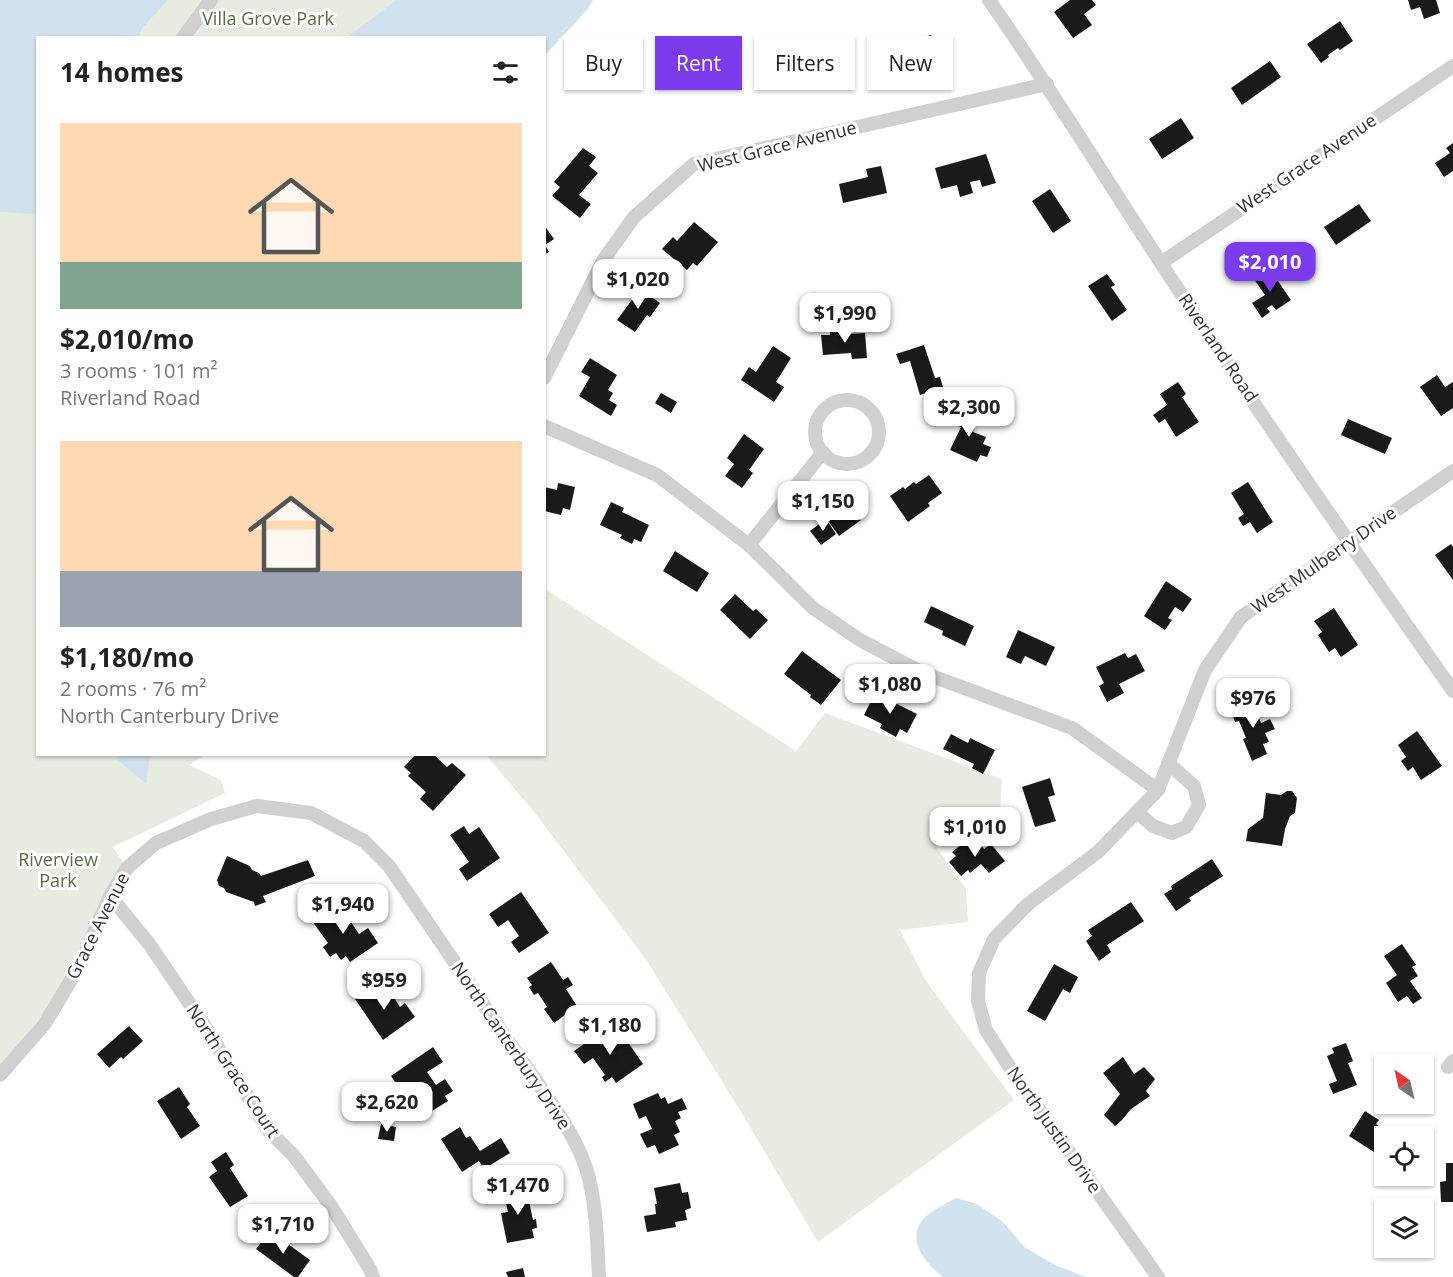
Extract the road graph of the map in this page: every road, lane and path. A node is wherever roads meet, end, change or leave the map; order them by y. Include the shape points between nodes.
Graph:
1 (211, 0) edge
2 (989, 0) edge
3 (184, 36) edge
4 (1453, 66) edge
5 (1047, 84) junction
6 (1161, 263) junction
7 (546, 374) edge
8 (546, 427) edge
9 (823, 452) junction
10 (1453, 471) edge
11 (1349, 542) junction
12 (749, 544) junction
13 (1453, 691) edge
14 (1168, 763) junction
15 (1158, 790) junction
16 (1137, 812) junction
17 (389, 866) joint
18 (110, 896) junction
19 (979, 973) joint
20 (0, 1075) edge
21 (373, 1277) edge
22 (599, 1277) edge
23 (1158, 1277) edge

1 - 3 street
2 - 5 street, Riverland Road
4 - 6 street, West Grace Avenue
5 - 6 street, Riverland Road
5 - 7 street, West Grace Avenue via 694,164 634,217 604,259
6 - 11 street, Riverland Road
8 - 12 street via 657,475
9 - 9 street via 840,463 851,463 870,454 879,436 875,416 859,402 838,401 829,406 821,413 815,433
9 - 12 street
10 - 11 street, West Mulberry Drive
11 - 13 street, Riverland Road
11 - 14 street, West Mulberry Drive via 1241,617 1205,670
12 - 15 street via 813,608 860,640 921,672 1072,728
14 - 15 street, West Mulberry Drive
14 - 16 street via 1194,786 1198,805 1186,827 1172,833 1153,826
15 - 16 street, West Mulberry Drive
16 - 19 street, West Mulberry Drive via 1098,852 1021,911 994,939
17 - 18 street, Grace Avenue via 364,842 311,813 257,806 212,819 156,843 127,868
17 - 22 street, North Canterbury Drive via 578,1149 592,1191
18 - 20 street, Grace Avenue via 80,965 44,1025
18 - 21 street, North Grace Court via 150,945 268,1130 294,1156 331,1206
19 - 23 street, North Justin Drive via 978,1001 986,1030

